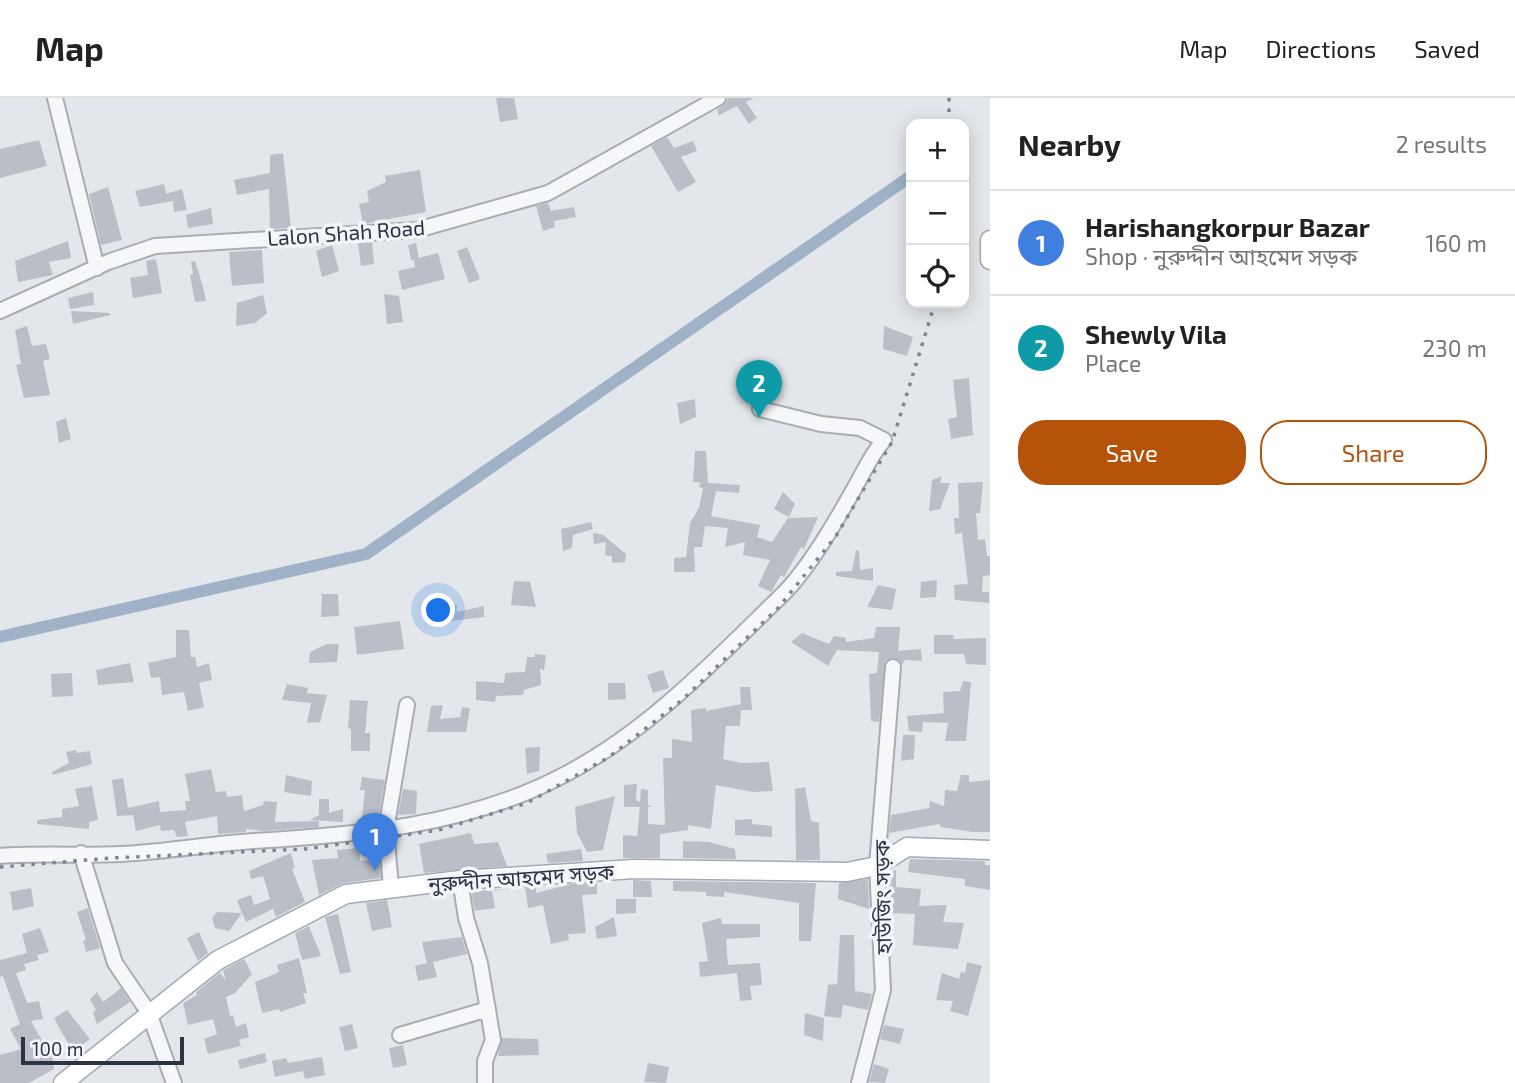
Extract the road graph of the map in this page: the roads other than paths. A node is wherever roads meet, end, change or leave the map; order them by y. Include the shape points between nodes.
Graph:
1 (55, 98) edge
2 (718, 98) edge
3 (990, 240) edge
4 (990, 260) edge
5 (97, 268) junction
6 (0, 311) edge
7 (760, 409) dead end
8 (893, 667) dead end
9 (407, 705) dead end
10 (386, 830) junction
11 (990, 850) edge
12 (81, 853) junction
13 (0, 856) edge
14 (877, 866) junction
15 (460, 880) junction
16 (391, 887) junction
17 (488, 1009) junction
18 (149, 1013) junction
19 (400, 1035) dead end
20 (63, 1083) edge
21 (174, 1083) edge
22 (485, 1083) edge
23 (859, 1083) edge

1 - 5 street
2 - 5 street, Lalon Shah Road via 548,193 417,230 155,246
3 - 4 main road
5 - 6 street, Lalon Shah Road
7 - 10 street via 860,428 884,440 872,452 819,546 784,593 682,692 575,769 505,799
8 - 14 street, হাউজিং সড়ক
9 - 10 street
10 - 12 street via 195,849
10 - 16 street
11 - 14 main road, নুরুদ্দীন আহমেদ সড়ক via 907,847
12 - 13 street
12 - 18 street via 115,963
14 - 15 main road, নুরুদ্দীন আহমেদ সড়ক via 847,872 634,869
14 - 23 street, হাউজিং সড়ক via 883,990
15 - 16 main road, নুরুদ্দীন আহমেদ সড়ক
15 - 17 street
16 - 18 main road, নুরুদ্দীন আহমেদ সড়ক via 346,894 218,960
17 - 19 street
17 - 22 street via 493,1040 485,1061
18 - 20 main road, নুরুদ্দীন আহমেদ সড়ক
18 - 21 street

